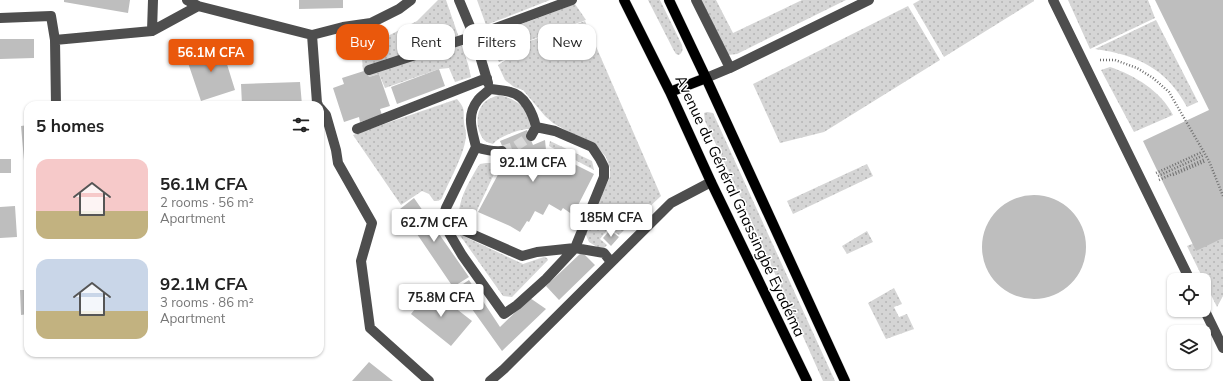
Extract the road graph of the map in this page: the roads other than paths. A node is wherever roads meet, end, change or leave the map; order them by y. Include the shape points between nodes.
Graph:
1 (153, 0) edge
2 (187, 0) edge
3 (411, 0) edge
4 (459, 0) edge
5 (572, 0) edge
6 (624, 0) edge
7 (669, 0) edge
8 (696, 0) edge
9 (870, 0) edge
10 (1052, 0) edge
11 (198, 6) junction
12 (0, 18) edge
13 (469, 24) edge
14 (507, 24) edge
15 (152, 31) junction
16 (312, 35) junction
17 (55, 40) junction
18 (463, 40) edge
19 (481, 60) edge
20 (730, 68) junction
21 (369, 70) dead end
22 (487, 78) junction
23 (706, 78) junction
24 (490, 89) junction
25 (670, 92) junction
26 (56, 101) edge
27 (317, 101) edge
28 (324, 119) edge
29 (357, 129) dead end
30 (476, 146) junction
31 (502, 151) tunnel mouth
32 (711, 182) junction
33 (442, 221) junction
34 (575, 248) junction
35 (611, 262) junction
36 (1187, 273) edge
37 (1208, 317) edge
38 (1223, 348) edge
39 (429, 381) edge
40 (490, 381) edge
41 (807, 381) edge
42 (845, 381) edge

1 - 15 street
2 - 11 street
3 - 16 street via 371,23
4 - 13 street
5 - 14 street
6 - 25 main road, Avenue du Général Gnassingbé Eyadéma
7 - 23 main road, Avenue du Général Gnassingbé Eyadéma
8 - 20 street
9 - 20 street
10 - 36 street
11 - 15 street
11 - 16 street
12 - 17 street via 51,16
15 - 17 street
16 - 27 street
17 - 26 street
18 - 21 street
19 - 22 street
20 - 23 street
22 - 24 street
22 - 29 street
23 - 25 main road
23 - 42 main road, Avenue du Général Gnassingbé Eyadéma
24 - 30 street via 472,110 470,121
24 - 34 street via 511,92 522,98 534,119 533,131 555,131 592,147 600,159 604,167 604,177
25 - 32 main road, Avenue du Général Gnassingbé Eyadéma
28 - 39 street via 336,150 338,163 372,223 361,261 370,328
30 - 31 street via 494,152
30 - 33 street
32 - 35 street via 671,204
32 - 41 main road, Avenue du Général Gnassingbé Eyadéma
33 - 34 street via 522,256
33 - 34 street via 462,255 504,314 546,279
34 - 35 street via 604,252
35 - 40 street
37 - 38 street

